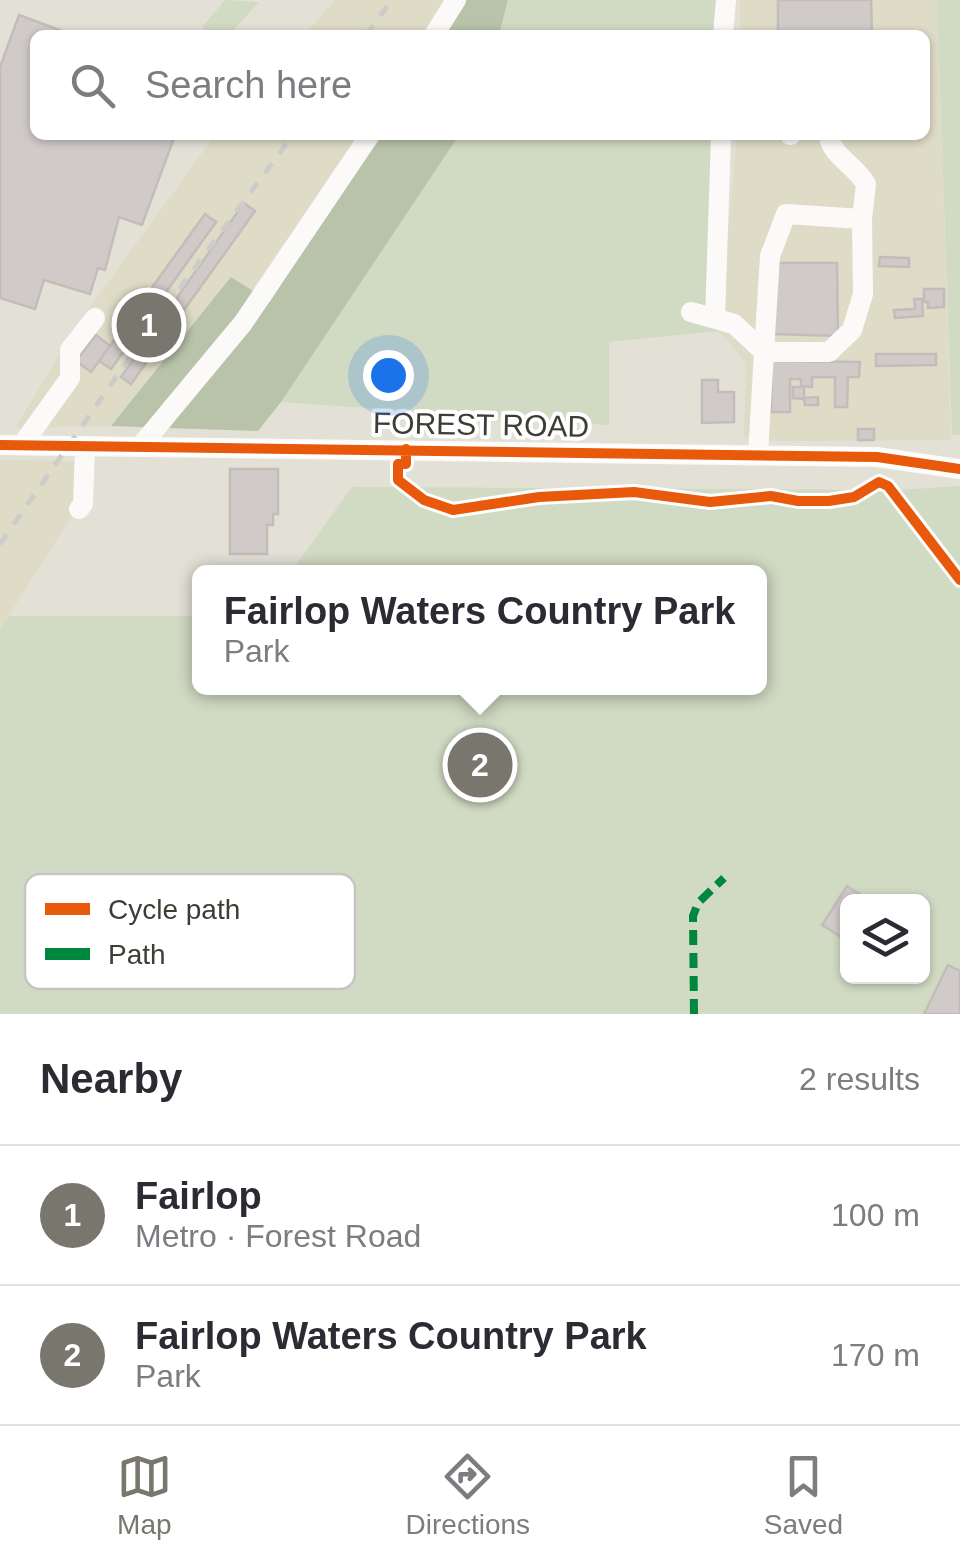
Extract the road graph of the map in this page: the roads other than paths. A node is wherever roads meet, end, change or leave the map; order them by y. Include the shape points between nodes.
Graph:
1 (456, 0) edge
2 (726, 0) edge
3 (437, 30) edge
4 (723, 30) edge
5 (367, 140) edge
6 (721, 140) edge
7 (830, 140) edge
8 (862, 220) junction
9 (691, 312) dead end
10 (95, 318) dead end
11 (715, 319) junction
12 (764, 352) junction
13 (0, 445) edge
14 (22, 446) junction
15 (85, 446) junction
16 (140, 447) junction
17 (758, 455) junction
18 (960, 470) edge
19 (79, 509) dead end

1 - 3 street
2 - 4 street
5 - 16 street via 243,322
6 - 11 street
7 - 8 street via 866,184
8 - 12 street via 864,294 852,330 830,352
8 - 12 street via 786,214 770,256
9 - 11 street
10 - 14 street via 70,350 70,378
11 - 12 street via 734,324
12 - 17 street
13 - 14 street, FOREST ROAD
14 - 15 street, FOREST ROAD
15 - 16 street, FOREST ROAD
15 - 19 street
16 - 17 street, FOREST ROAD
17 - 18 street, FOREST ROAD via 878,457

